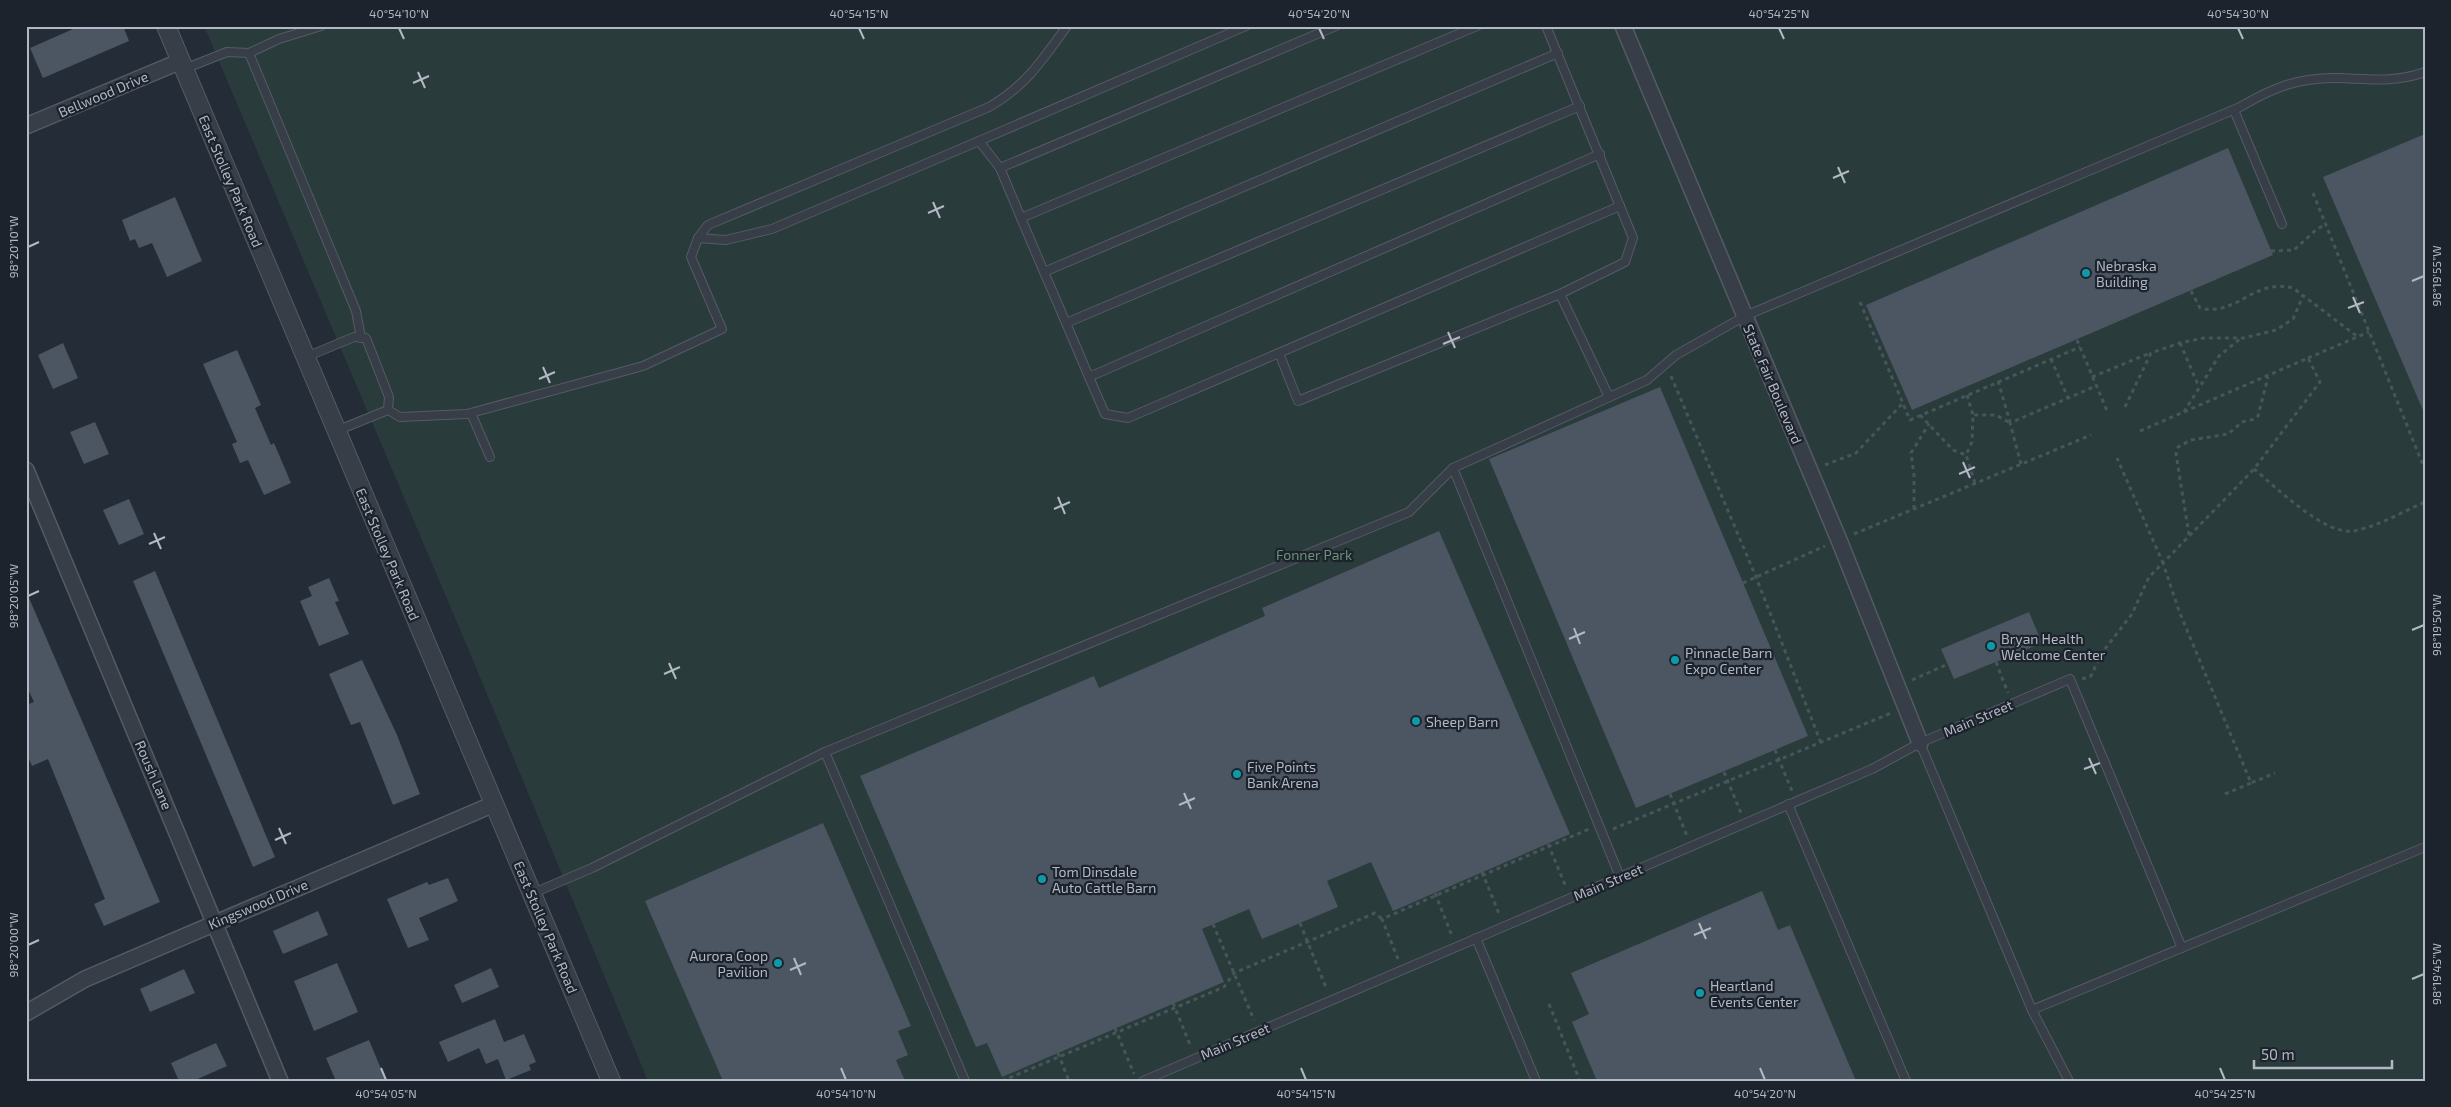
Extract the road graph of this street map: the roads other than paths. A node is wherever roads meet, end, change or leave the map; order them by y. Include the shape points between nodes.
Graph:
1 (166, 26) edge
2 (321, 26) edge
3 (1068, 26) edge
4 (1246, 26) edge
5 (1336, 26) edge
6 (1477, 26) edge
7 (1546, 26) edge
8 (1623, 26) edge
9 (250, 53) junction
10 (1558, 54) junction
11 (182, 65) junction
12 (2425, 72) edge
13 (1580, 106) junction
14 (2234, 110) junction
15 (26, 126) edge
16 (979, 141) junction
17 (1600, 154) junction
18 (1000, 168) junction
19 (1620, 206) junction
20 (1021, 218) junction
21 (2282, 224) dead end
22 (698, 238) junction
23 (1044, 272) junction
24 (1560, 294) junction
25 (1745, 316) junction
26 (1066, 323) junction
27 (361, 338) junction
28 (1279, 353) junction
29 (305, 358) junction
30 (1089, 377) junction
31 (1609, 397) junction
32 (388, 410) junction
33 (471, 413) junction
34 (336, 431) junction
35 (490, 457) dead end
36 (1453, 468) junction
37 (26, 470) edge
38 (1920, 743) junction
39 (825, 752) junction
40 (1792, 802) junction
41 (494, 804) junction
42 (2425, 847) edge
43 (1620, 877) junction
44 (531, 894) junction
45 (215, 922) junction
46 (1476, 938) junction
47 (2182, 948) junction
48 (2032, 1010) junction
49 (26, 1013) edge
50 (280, 1081) edge
51 (611, 1081) edge
52 (965, 1081) edge
53 (1142, 1081) edge
54 (1536, 1081) edge
55 (1906, 1081) edge
56 (2069, 1081) edge

1 - 11 street, East Stolley Park Road
2 - 9 lane via 279,39
3 - 22 lane via 1032,73 1010,95 989,107 708,224
4 - 16 lane
5 - 18 lane
6 - 20 lane
7 - 10 lane
8 - 25 street, State Fair Boulevard
9 - 11 lane via 227,52
9 - 27 lane via 356,312
10 - 13 lane
10 - 23 lane
11 - 15 street, Bellwood Drive
11 - 29 street, East Stolley Park Road
12 - 14 lane via 2375,81 2336,78 2303,81 2270,90
13 - 17 lane
13 - 26 lane
14 - 21 lane
14 - 25 lane
16 - 18 lane
16 - 22 lane via 772,229 726,240
17 - 19 lane
17 - 30 lane
18 - 20 lane
19 - 24 lane via 1633,238 1625,262
19 - 28 lane
20 - 23 lane
22 - 33 lane via 691,257 722,329 643,366
23 - 26 lane
24 - 28 lane via 1298,401
24 - 31 lane
25 - 31 lane via 1712,333 1647,380
25 - 38 street, State Fair Boulevard
26 - 30 lane
27 - 29 lane
27 - 32 lane via 366,338 389,397
28 - 30 lane via 1128,418 1105,414
29 - 34 street, East Stolley Park Road
31 - 36 lane
32 - 33 lane via 400,417
32 - 34 lane
33 - 35 lane
34 - 41 street, East Stolley Park Road
36 - 39 lane via 1409,512
36 - 43 lane
37 - 45 street, Roush Lane
38 - 40 lane, Main Street via 1872,769
38 - 47 lane, Main Street via 2012,703 2071,682
38 - 48 lane
39 - 44 lane via 592,868
39 - 52 lane
40 - 43 lane, Main Street
40 - 55 lane
41 - 44 street, East Stolley Park Road
41 - 45 street, Kingswood Drive
42 - 47 lane
43 - 46 lane, Main Street
44 - 51 street, East Stolley Park Road
45 - 49 street, Kingswood Drive via 85,979
45 - 50 street, Roush Lane
46 - 53 lane, Main Street
46 - 54 lane
47 - 48 lane
48 - 56 lane

